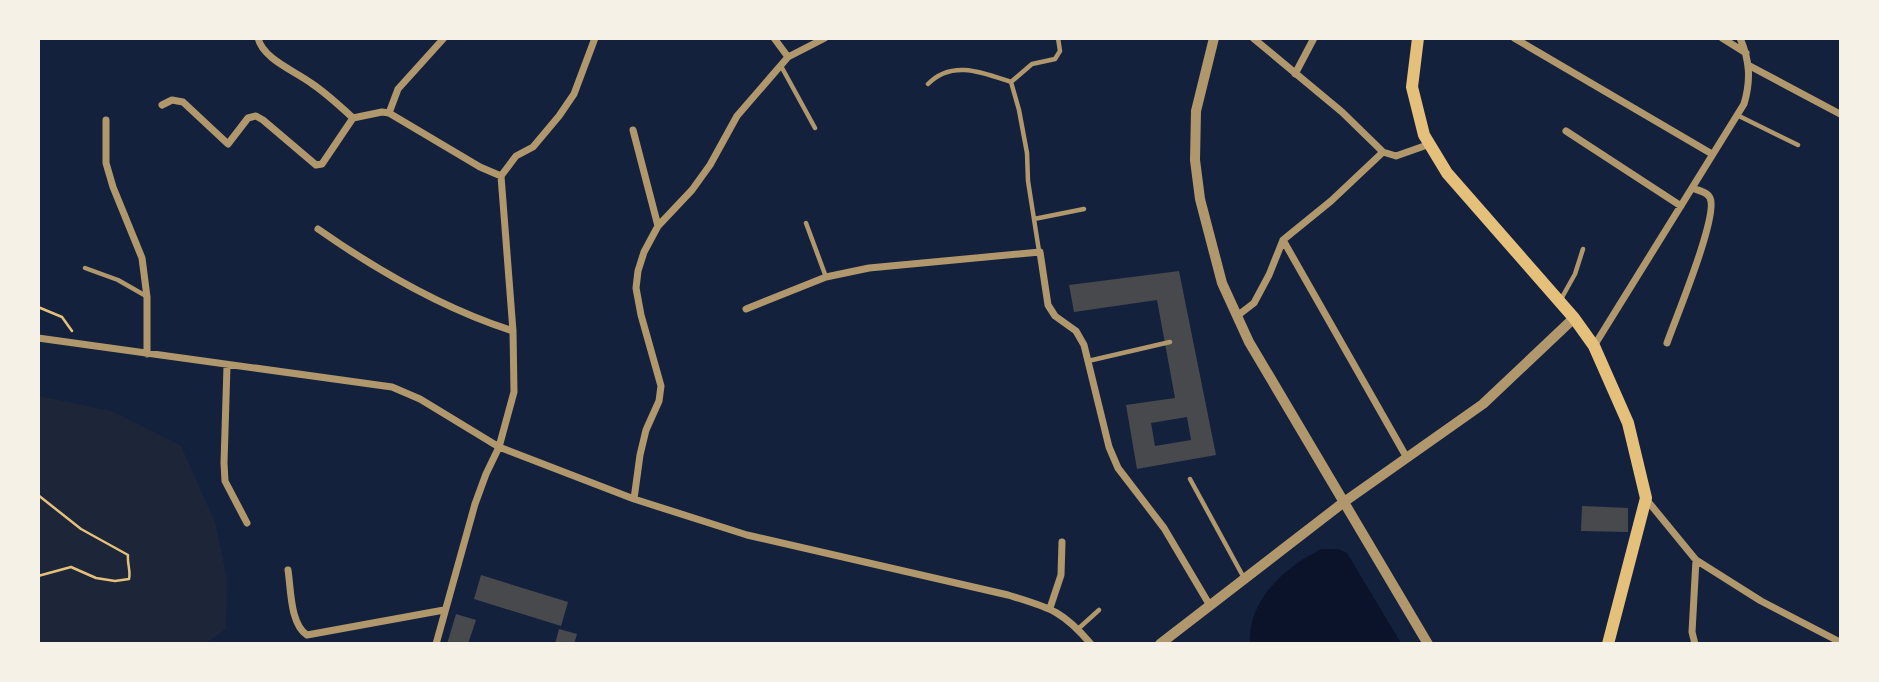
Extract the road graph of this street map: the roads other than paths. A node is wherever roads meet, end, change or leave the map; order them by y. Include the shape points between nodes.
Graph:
1 (258, 38) edge
2 (444, 38) edge
3 (595, 38) edge
4 (774, 38) edge
5 (825, 38) edge
6 (1058, 38) edge
7 (1214, 38) edge
8 (1253, 38) edge
9 (1314, 38) edge
10 (1419, 38) edge
11 (1514, 38) edge
12 (1722, 38) edge
13 (1740, 38) edge
14 (1747, 53) junction
15 (788, 57) junction
16 (780, 65) junction
17 (1748, 65) junction
18 (1295, 74) junction
19 (1011, 82) junction
20 (928, 84) dead end
21 (162, 105) dead end
22 (389, 113) junction
23 (1840, 114) edge
24 (1737, 115) junction
25 (354, 118) junction
26 (106, 120) dead end
27 (816, 128) dead end
28 (633, 130) dead end
29 (1566, 131) dead end
30 (1430, 144) junction
31 (1798, 145) dead end
32 (1383, 152) junction
33 (1712, 154) junction
34 (501, 176) junction
35 (1692, 188) junction
36 (1681, 206) junction
37 (1084, 209) dead end
38 (1034, 219) junction
39 (806, 223) dead end
40 (658, 226) junction
41 (318, 229) dead end
42 (1283, 240) junction
43 (1583, 249) dead end
44 (1040, 252) junction
45 (85, 268) dead end
46 (826, 277) junction
47 (146, 297) junction
48 (1560, 302) junction
49 (746, 309) dead end
50 (1237, 316) junction
51 (1574, 318) junction
52 (513, 331) junction
53 (38, 338) edge
54 (1171, 342) dead end
55 (1667, 343) dead end
56 (1594, 346) junction
57 (147, 354) junction
58 (1088, 360) junction
59 (227, 366) junction
60 (499, 447) junction
61 (1407, 458) junction
62 (1190, 479) dead end
63 (1646, 498) junction
64 (634, 499) junction
65 (1345, 502) junction
66 (247, 523) dead end
67 (1062, 542) dead end
68 (1696, 560) junction
69 (288, 570) dead end
70 (1244, 578) junction
71 (1209, 604) junction
72 (1050, 608) junction
73 (444, 610) junction
74 (1099, 610) dead end
75 (1078, 629) junction
76 (1840, 642) edge
77 (436, 643) edge
78 (1091, 643) edge
79 (1160, 643) edge
80 (1427, 643) edge
81 (1608, 643) edge
82 (1695, 643) edge

1 - 25 street via 267,53
2 - 22 street via 398,89
3 - 34 street via 574,94 533,147 516,156
4 - 15 street
5 - 15 street
6 - 19 lane via 1060,51 1055,59 1032,64
7 - 50 street via 1196,111 1195,160 1222,283
8 - 18 street
9 - 18 street
10 - 30 main road via 1412,87
11 - 33 street
12 - 14 street
13 - 14 street
14 - 17 street
15 - 16 street
16 - 27 lane
16 - 40 street via 737,116 692,190
17 - 23 street
17 - 24 street via 1750,83
18 - 32 street
19 - 20 lane via 974,69 956,71
19 - 38 lane via 1027,153
21 - 25 street via 172,100 183,102 228,144 248,118 256,117 316,164 322,164
22 - 25 street
22 - 34 street
24 - 31 lane
24 - 33 street
26 - 47 street via 106,163 142,258
28 - 40 street
29 - 36 street
30 - 32 street via 1396,156
30 - 48 main road via 1447,173
32 - 42 street
33 - 35 street
34 - 52 street
35 - 36 street
35 - 55 street via 1706,194 1712,207
36 - 56 street
37 - 38 lane
38 - 44 lane
39 - 46 lane
40 - 64 street via 644,252 636,288 661,386 640,455
41 - 52 street via 368,263 464,313
42 - 50 street via 1254,303
42 - 61 street
43 - 48 lane
44 - 46 street via 869,268
44 - 58 street via 1048,305 1076,331
45 - 47 lane via 118,279
46 - 49 street
47 - 57 street
48 - 51 main road
50 - 65 street
51 - 56 main road
51 - 61 street via 1483,404
52 - 60 street via 514,392
53 - 57 street
54 - 58 lane
56 - 63 main road via 1629,423
57 - 59 street
58 - 71 street via 1118,468 1164,528
59 - 60 street via 392,387
59 - 66 street via 225,481
60 - 64 street
60 - 73 street via 475,504
61 - 65 street
62 - 70 lane
63 - 68 street
63 - 81 main road
64 - 72 street via 747,535
65 - 70 street
65 - 80 street
67 - 72 street via 1061,575
68 - 76 street
68 - 82 street
69 - 73 street via 296,621 307,635
70 - 71 street
71 - 79 street
72 - 75 street
73 - 77 street
74 - 75 lane
75 - 78 street

